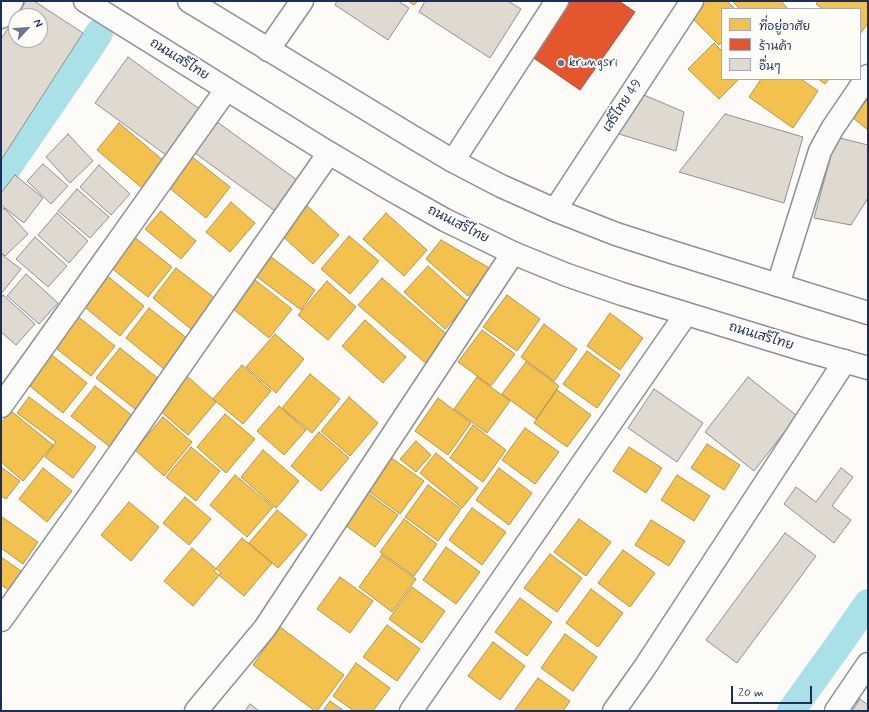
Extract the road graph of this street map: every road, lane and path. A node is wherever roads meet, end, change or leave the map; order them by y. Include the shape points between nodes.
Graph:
1 (12, 1) edge
2 (85, 1) edge
3 (189, 1) edge
4 (302, 1) edge
5 (557, 1) edge
6 (692, 1) edge
7 (1, 17) edge
8 (268, 50) junction
9 (868, 76) edge
10 (226, 90) junction
11 (329, 153) junction
12 (453, 161) junction
13 (555, 210) junction
14 (513, 253) junction
15 (778, 285) junction
16 (868, 313) edge
17 (686, 314) junction
18 (846, 361) junction
19 (868, 368) edge
20 (1, 406) edge
21 (1, 620) edge
22 (868, 664) edge
23 (196, 711) edge
24 (411, 711) edge
25 (614, 711) edge
26 (836, 711) edge

1 - 7 street
2 - 10 street, ถนนเสรีไทย
3 - 8 street
4 - 8 street
5 - 12 street
6 - 13 street, เสรีไทย 49
8 - 12 street
9 - 15 street via 820,151
10 - 11 street, ถนนเสรีไทย
10 - 20 street
11 - 14 street, ถนนเสรีไทย via 445,220
11 - 21 street
12 - 13 street
13 - 15 street via 675,254
14 - 17 street, ถนนเสรีไทย via 568,275
14 - 23 street via 265,628
15 - 16 street
17 - 18 street, ถนนเสรีไทย
17 - 24 street
18 - 19 street, ถนนเสรีไทย
18 - 25 street
22 - 26 street

